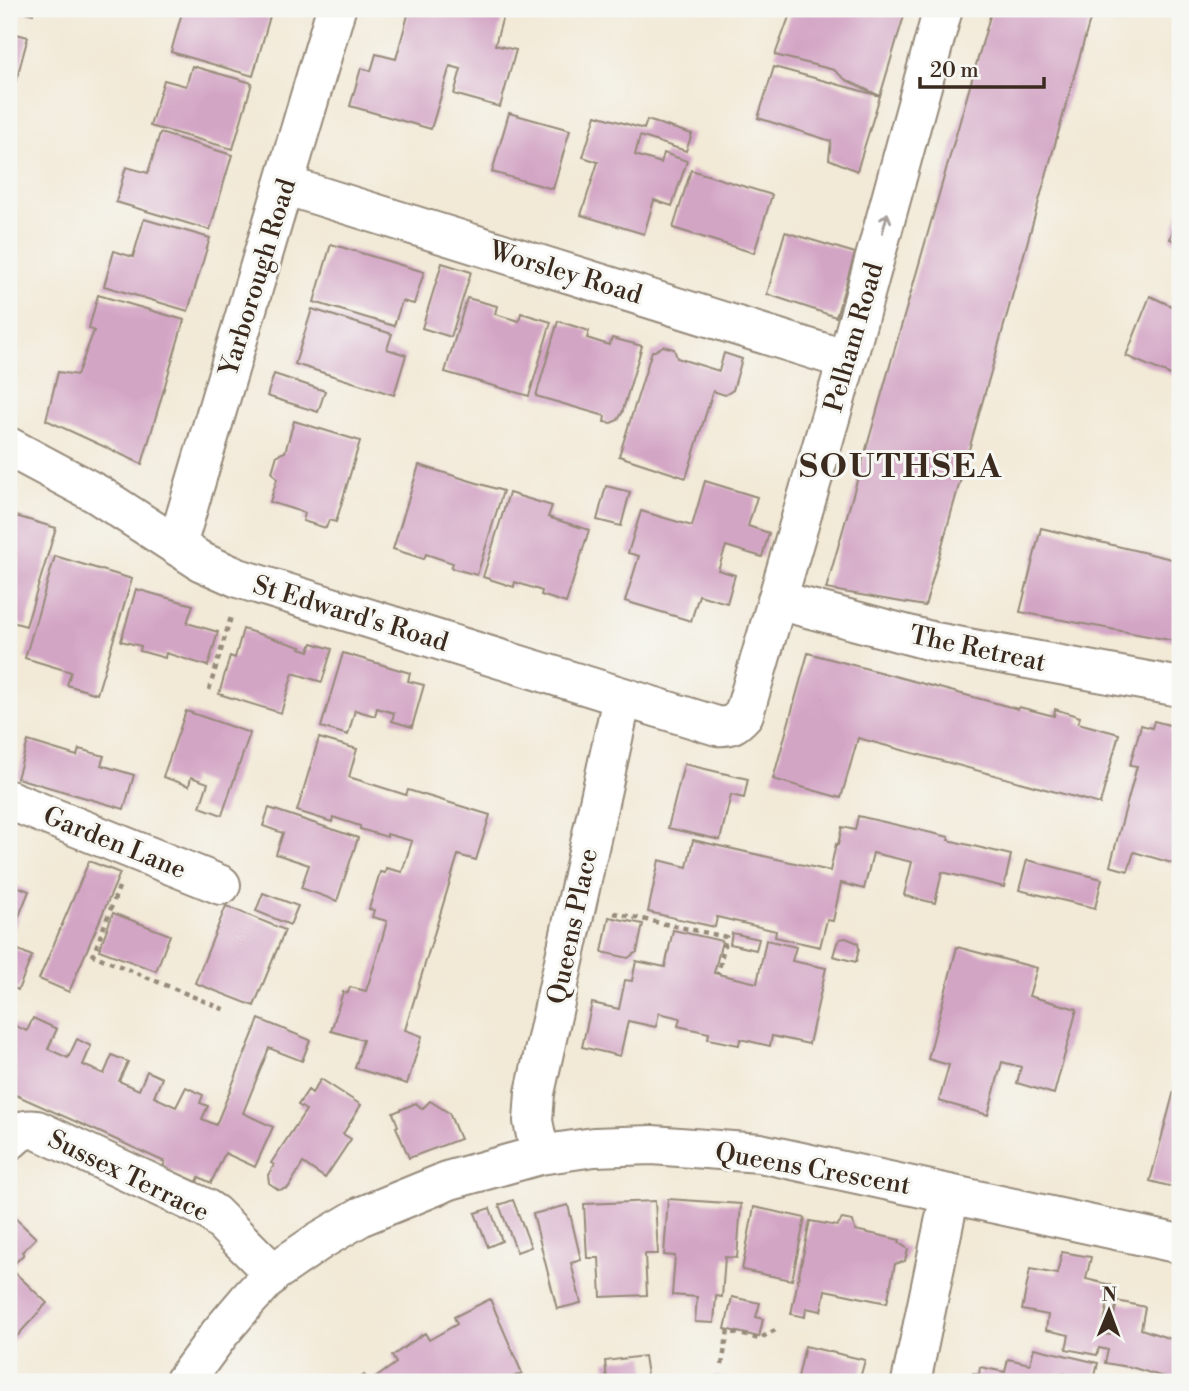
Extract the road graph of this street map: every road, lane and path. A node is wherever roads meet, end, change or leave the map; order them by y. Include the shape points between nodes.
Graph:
1 (336, 9) edge
2 (943, 9) edge
3 (284, 185) junction
4 (847, 360) junction
5 (9, 447) edge
6 (177, 545) junction
7 (242, 579) junction
8 (778, 600) junction
9 (1180, 687) edge
10 (209, 690) dead end
11 (622, 698) junction
12 (717, 726) joint
13 (9, 800) edge
14 (134, 850) junction
15 (220, 885) dead end
16 (576, 905) junction
17 (718, 974) dead end
18 (228, 1012) dead end
19 (9, 1142) edge
20 (540, 1155) junction
21 (950, 1194) junction
22 (1180, 1244) edge
23 (273, 1273) junction
24 (778, 1329) dead end
25 (722, 1365) dead end
26 (184, 1382) edge
27 (911, 1382) edge

1 - 3 street, Yarborough Road
4 -> 2 street, Pelham Road
3 - 4 street, Worsley Road
3 - 6 street, Yarborough Road
4 - 8 street, Pelham Road
5 - 6 street, St Edward's Road via 97,494
6 - 7 street, St Edward's Road
7 - 10 path
7 - 11 street, St Edward's Road
8 - 9 street, The Retreat via 935,642
8 - 12 street, Pelham Road via 744,714 736,723
11 - 12 street, St Edward's Road
11 - 16 street, Queens Place
13 - 14 street, Garden Lane
14 - 15 street, Garden Lane
14 - 18 path via 93,955
16 - 17 path via 726,937
16 - 20 street, Queens Place via 535,1093 533,1121
19 - 23 street, Sussex Terrace via 27,1129 37,1130 205,1208
20 - 21 street, Queens Crescent via 652,1145 760,1153
20 - 23 street, Queens Crescent via 450,1180 362,1216
21 - 22 street, Queens Crescent
21 - 27 street
23 - 26 street, Queens Crescent
24 - 25 path via 759,1339 728,1331

